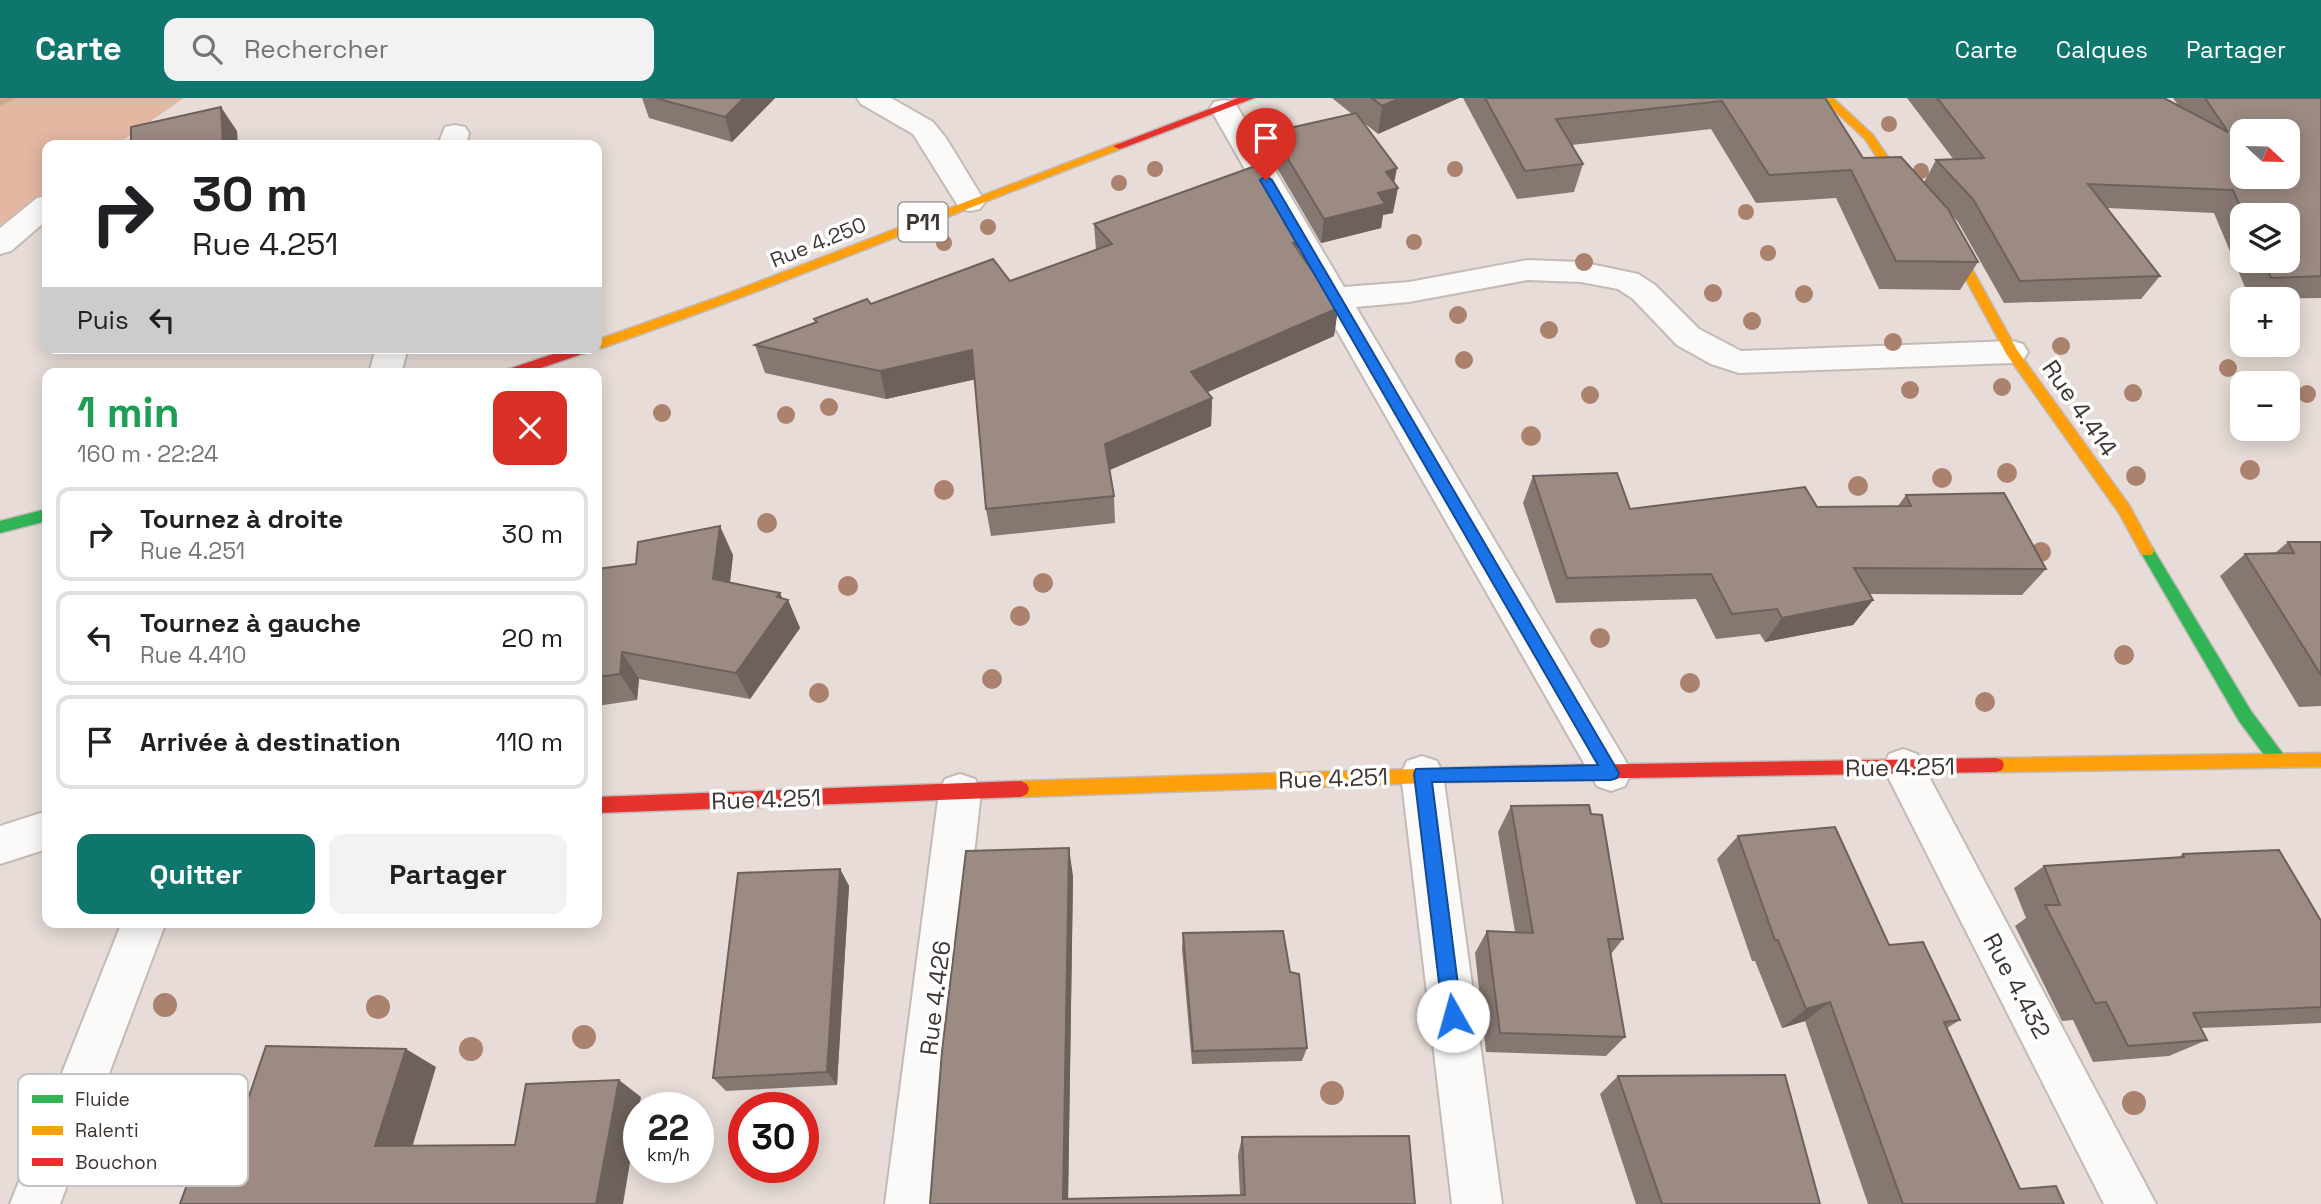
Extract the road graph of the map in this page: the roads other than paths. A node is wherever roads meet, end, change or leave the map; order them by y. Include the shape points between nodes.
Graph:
1 (871, 98) edge
2 (1828, 98) edge
3 (1236, 103) edge
4 (970, 202) junction
5 (42, 209) edge
6 (0, 244) edge
7 (1335, 298) junction
8 (602, 343) edge
9 (2012, 352) junction
10 (568, 354) edge
11 (526, 368) edge
12 (42, 516) edge
13 (0, 527) edge
14 (2277, 759) junction
15 (2321, 760) edge
16 (1903, 767) junction
17 (1611, 773) junction
18 (1422, 774) junction
19 (960, 792) junction
20 (602, 805) edge
21 (42, 832) edge
22 (0, 845) edge
23 (142, 928) edge
24 (85, 1074) edge
25 (42, 1186) edge
26 (35, 1204) edge
27 (910, 1204) edge
28 (1477, 1204) edge
29 (2131, 1204) edge

1 - 4 street via 923,128
2 - 9 street, Rue 4.414 via 1869,137 1891,170 1945,230
3 - 4 street, Rue 4.250 / P11
3 - 7 street
4 - 8 street, Rue 4.250 / P11 via 720,303
5 - 6 street
7 - 9 street via 1409,292 1528,270 1581,272 1627,281 1688,337 1739,362
7 - 17 street
9 - 14 street, Rue 4.414 via 2124,509 2245,716
10 - 11 street
12 - 13 street
14 - 15 street, Rue 4.251
14 - 16 street, Rue 4.251
16 - 17 street, Rue 4.251
16 - 29 street, Rue 4.432
17 - 18 street, Rue 4.251
18 - 19 street, Rue 4.251
18 - 28 street
19 - 20 street, Rue 4.251
19 - 27 street, Rue 4.426
21 - 22 street
23 - 24 street
25 - 26 street

